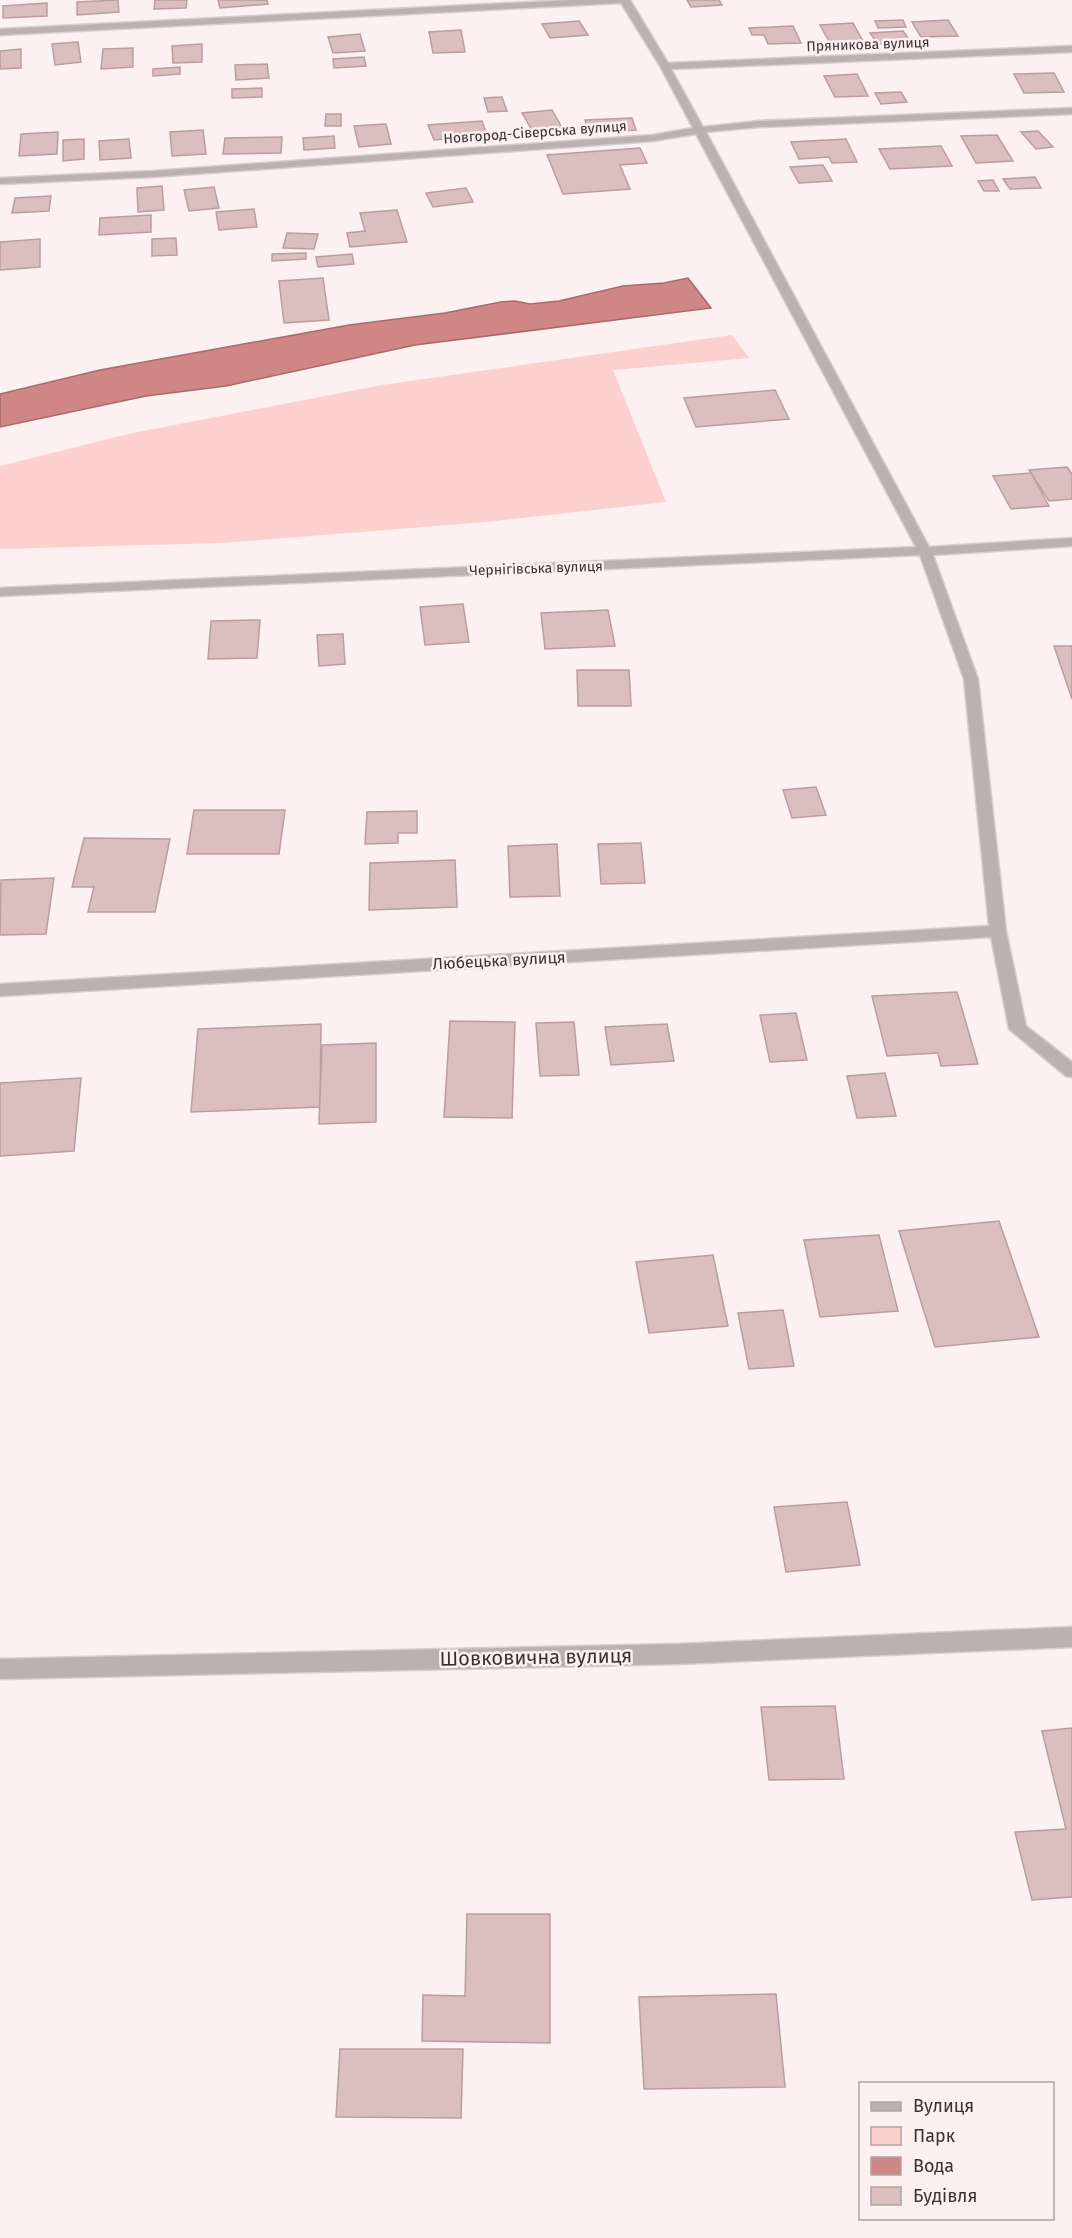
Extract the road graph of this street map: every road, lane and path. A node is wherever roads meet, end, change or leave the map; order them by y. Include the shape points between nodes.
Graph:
1 (625, 0) edge
2 (0, 32) edge
3 (1072, 49) edge
4 (665, 66) junction
5 (1072, 111) edge
6 (699, 130) junction
7 (0, 181) edge
8 (1072, 542) edge
9 (925, 551) junction
10 (0, 591) edge
11 (998, 931) junction
12 (0, 990) edge
13 (1072, 1071) edge
14 (1072, 1637) edge
15 (0, 1669) edge

1 - 2 street
1 - 4 street
3 - 4 street, Пряникова вулиця
4 - 6 street
5 - 6 street, Новгород-Сіверська вулиця
6 - 7 street, Новгород-Сіверська вулиця via 617,141
6 - 9 street
8 - 9 street, Чернігівська вулиця
9 - 10 street, Чернігівська вулиця
9 - 11 street via 971,679
11 - 12 street, Любецька вулиця
11 - 13 street via 1018,1029
14 - 15 street, Шовковична вулиця via 677,1654

